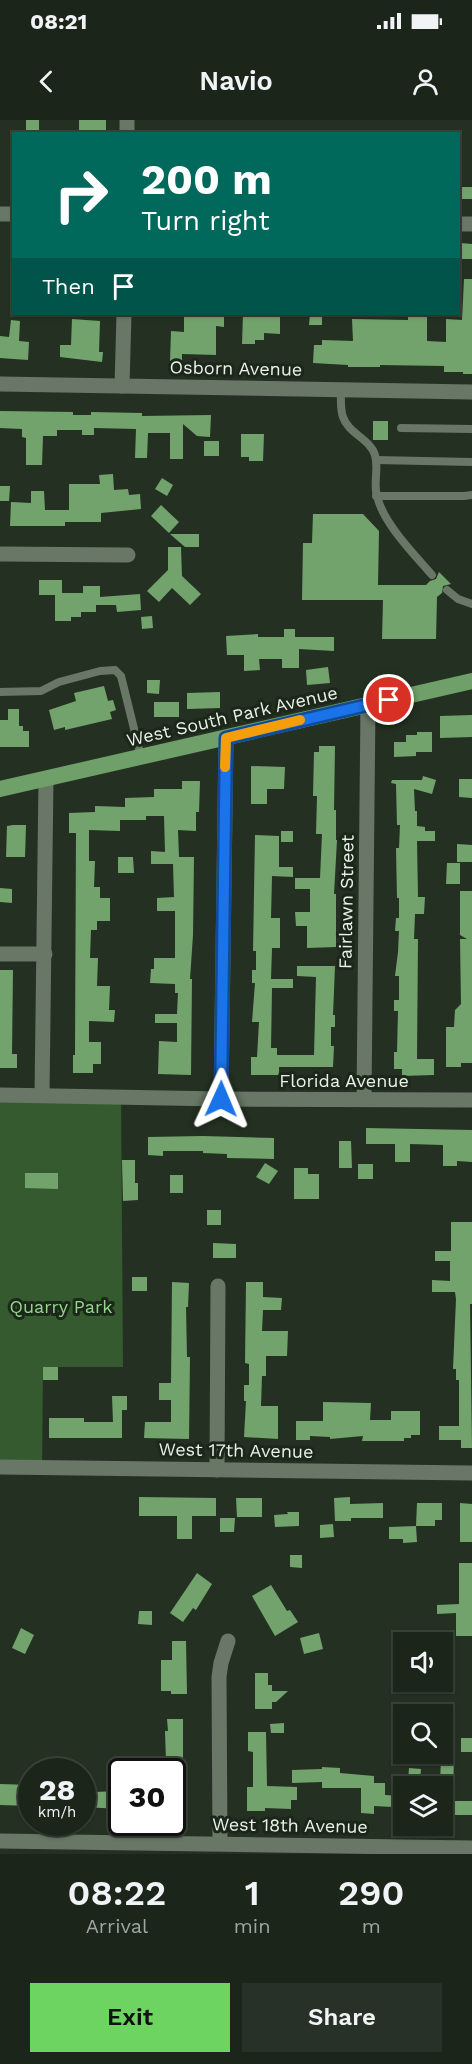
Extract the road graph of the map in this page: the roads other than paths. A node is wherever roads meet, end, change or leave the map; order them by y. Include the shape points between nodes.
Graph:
1 (124, 315) edge
2 (0, 384) edge
3 (122, 386) junction
4 (341, 390) junction
5 (472, 392) edge
6 (401, 428) dead end
7 (472, 429) edge
8 (376, 460) junction
9 (472, 462) edge
10 (472, 495) edge
11 (376, 496) junction
12 (0, 554) edge
13 (128, 555) dead end
14 (432, 575) dead end
15 (447, 590) dead end
16 (472, 604) edge
17 (472, 681) edge
18 (0, 692) edge
19 (368, 704) junction
20 (226, 738) junction
21 (141, 757) junction
22 (46, 778) junction
23 (0, 789) edge
24 (0, 954) edge
25 (45, 954) junction
26 (0, 1095) edge
27 (42, 1095) junction
28 (221, 1099) junction
29 (364, 1100) junction
30 (472, 1100) edge
31 (218, 1286) dead end
32 (0, 1467) edge
33 (217, 1470) junction
34 (472, 1473) edge
35 (228, 1641) dead end
36 (0, 1841) edge
37 (220, 1843) junction
38 (472, 1848) edge

1 - 3 street
2 - 3 street, Osborn Avenue
3 - 4 street, Osborn Avenue
4 - 5 street, Osborn Avenue
4 - 8 lane via 344,421 370,447
6 - 7 lane
8 - 9 lane
8 - 11 lane
10 - 11 lane
11 - 14 lane via 398,536
12 - 13 street
15 - 16 lane
17 - 19 main road, West South Park Avenue
18 - 21 lane via 41,691 100,671 118,671
19 - 20 main road, West South Park Avenue
19 - 29 street, Fairlawn Street
20 - 21 main road, West South Park Avenue
20 - 28 street
21 - 22 main road, West South Park Avenue
22 - 23 main road, West South Park Avenue
22 - 25 street
24 - 25 street
25 - 27 street
26 - 27 street, Florida Avenue
27 - 28 street, Florida Avenue
28 - 29 street, Florida Avenue
29 - 30 street, Florida Avenue
31 - 33 street
32 - 33 street, West 17th Avenue
33 - 34 street, West 17th Avenue
35 - 37 street via 219,1677
36 - 37 street, West 18th Avenue
37 - 38 street, West 18th Avenue

